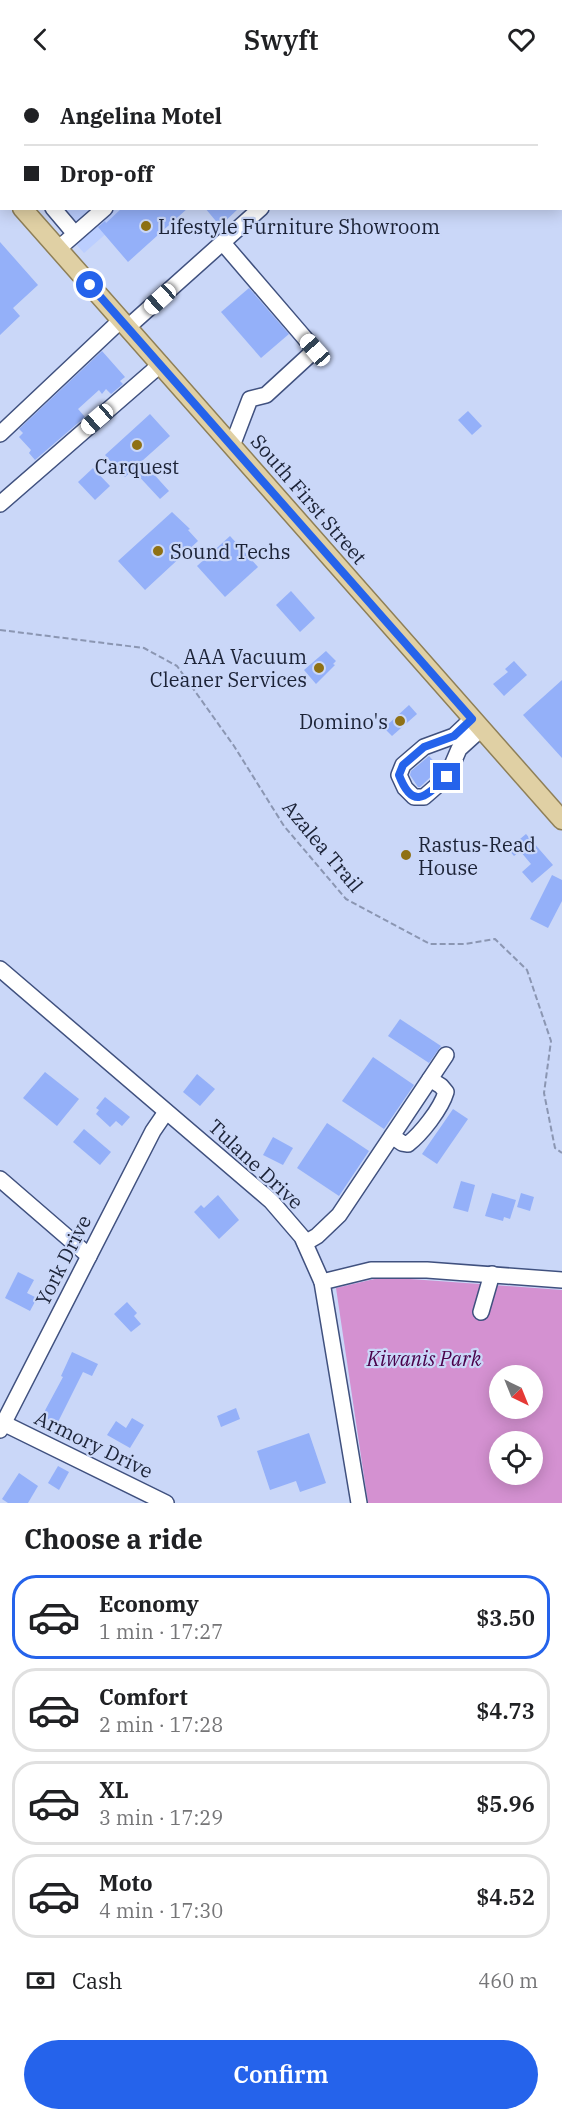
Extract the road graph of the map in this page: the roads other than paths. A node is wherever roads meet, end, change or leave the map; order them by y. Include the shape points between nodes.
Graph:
1 (24, 210) edge
2 (50, 210) edge
3 (54, 210) edge
4 (103, 210) edge
5 (259, 210) edge
6 (35, 223) junction
7 (75, 234) junction
8 (223, 243) junction
9 (58, 249) junction
10 (124, 323) junction
11 (161, 364) junction
12 (0, 434) edge
13 (232, 446) junction
14 (0, 504) edge
15 (477, 724) junction
16 (560, 812) edge
17 (0, 969) edge
18 (446, 1055) dead end
19 (430, 1079) junction
20 (166, 1112) junction
21 (392, 1136) junction
22 (0, 1179) edge
23 (305, 1243) junction
24 (88, 1256) junction
25 (492, 1274) junction
26 (562, 1280) edge
27 (322, 1282) junction
28 (481, 1312) dead end
29 (2, 1426) edge
30 (166, 1503) edge
31 (359, 1503) edge

1 - 6 main road, South First Street
2 - 6 street
3 - 7 street
4 - 7 street
5 - 8 street
6 - 9 main road, South First Street
7 - 9 street
8 - 10 street
8 - 13 street via 315,350 266,395 250,399
9 - 10 main road, South First Street
10 - 11 main road, South First Street
10 - 12 street
11 - 13 main road, South First Street
11 - 14 street
13 - 15 main road, South First Street
15 - 15 street via 424,747 403,765 399,775 414,797 424,797 447,777 459,749
15 - 16 main road, South First Street
17 - 20 street, Tulane Drive
18 - 19 street
19 - 21 street
19 - 21 street via 446,1092 443,1100 408,1144
20 - 23 street, Tulane Drive via 272,1201
20 - 24 street, York Drive
21 - 23 street via 339,1215
22 - 24 street
23 - 27 street, Tulane Drive
24 - 29 street, York Drive
25 - 26 street
25 - 27 street via 371,1270
25 - 28 street
27 - 31 street, Tulane Drive
29 - 30 street, Armory Drive

